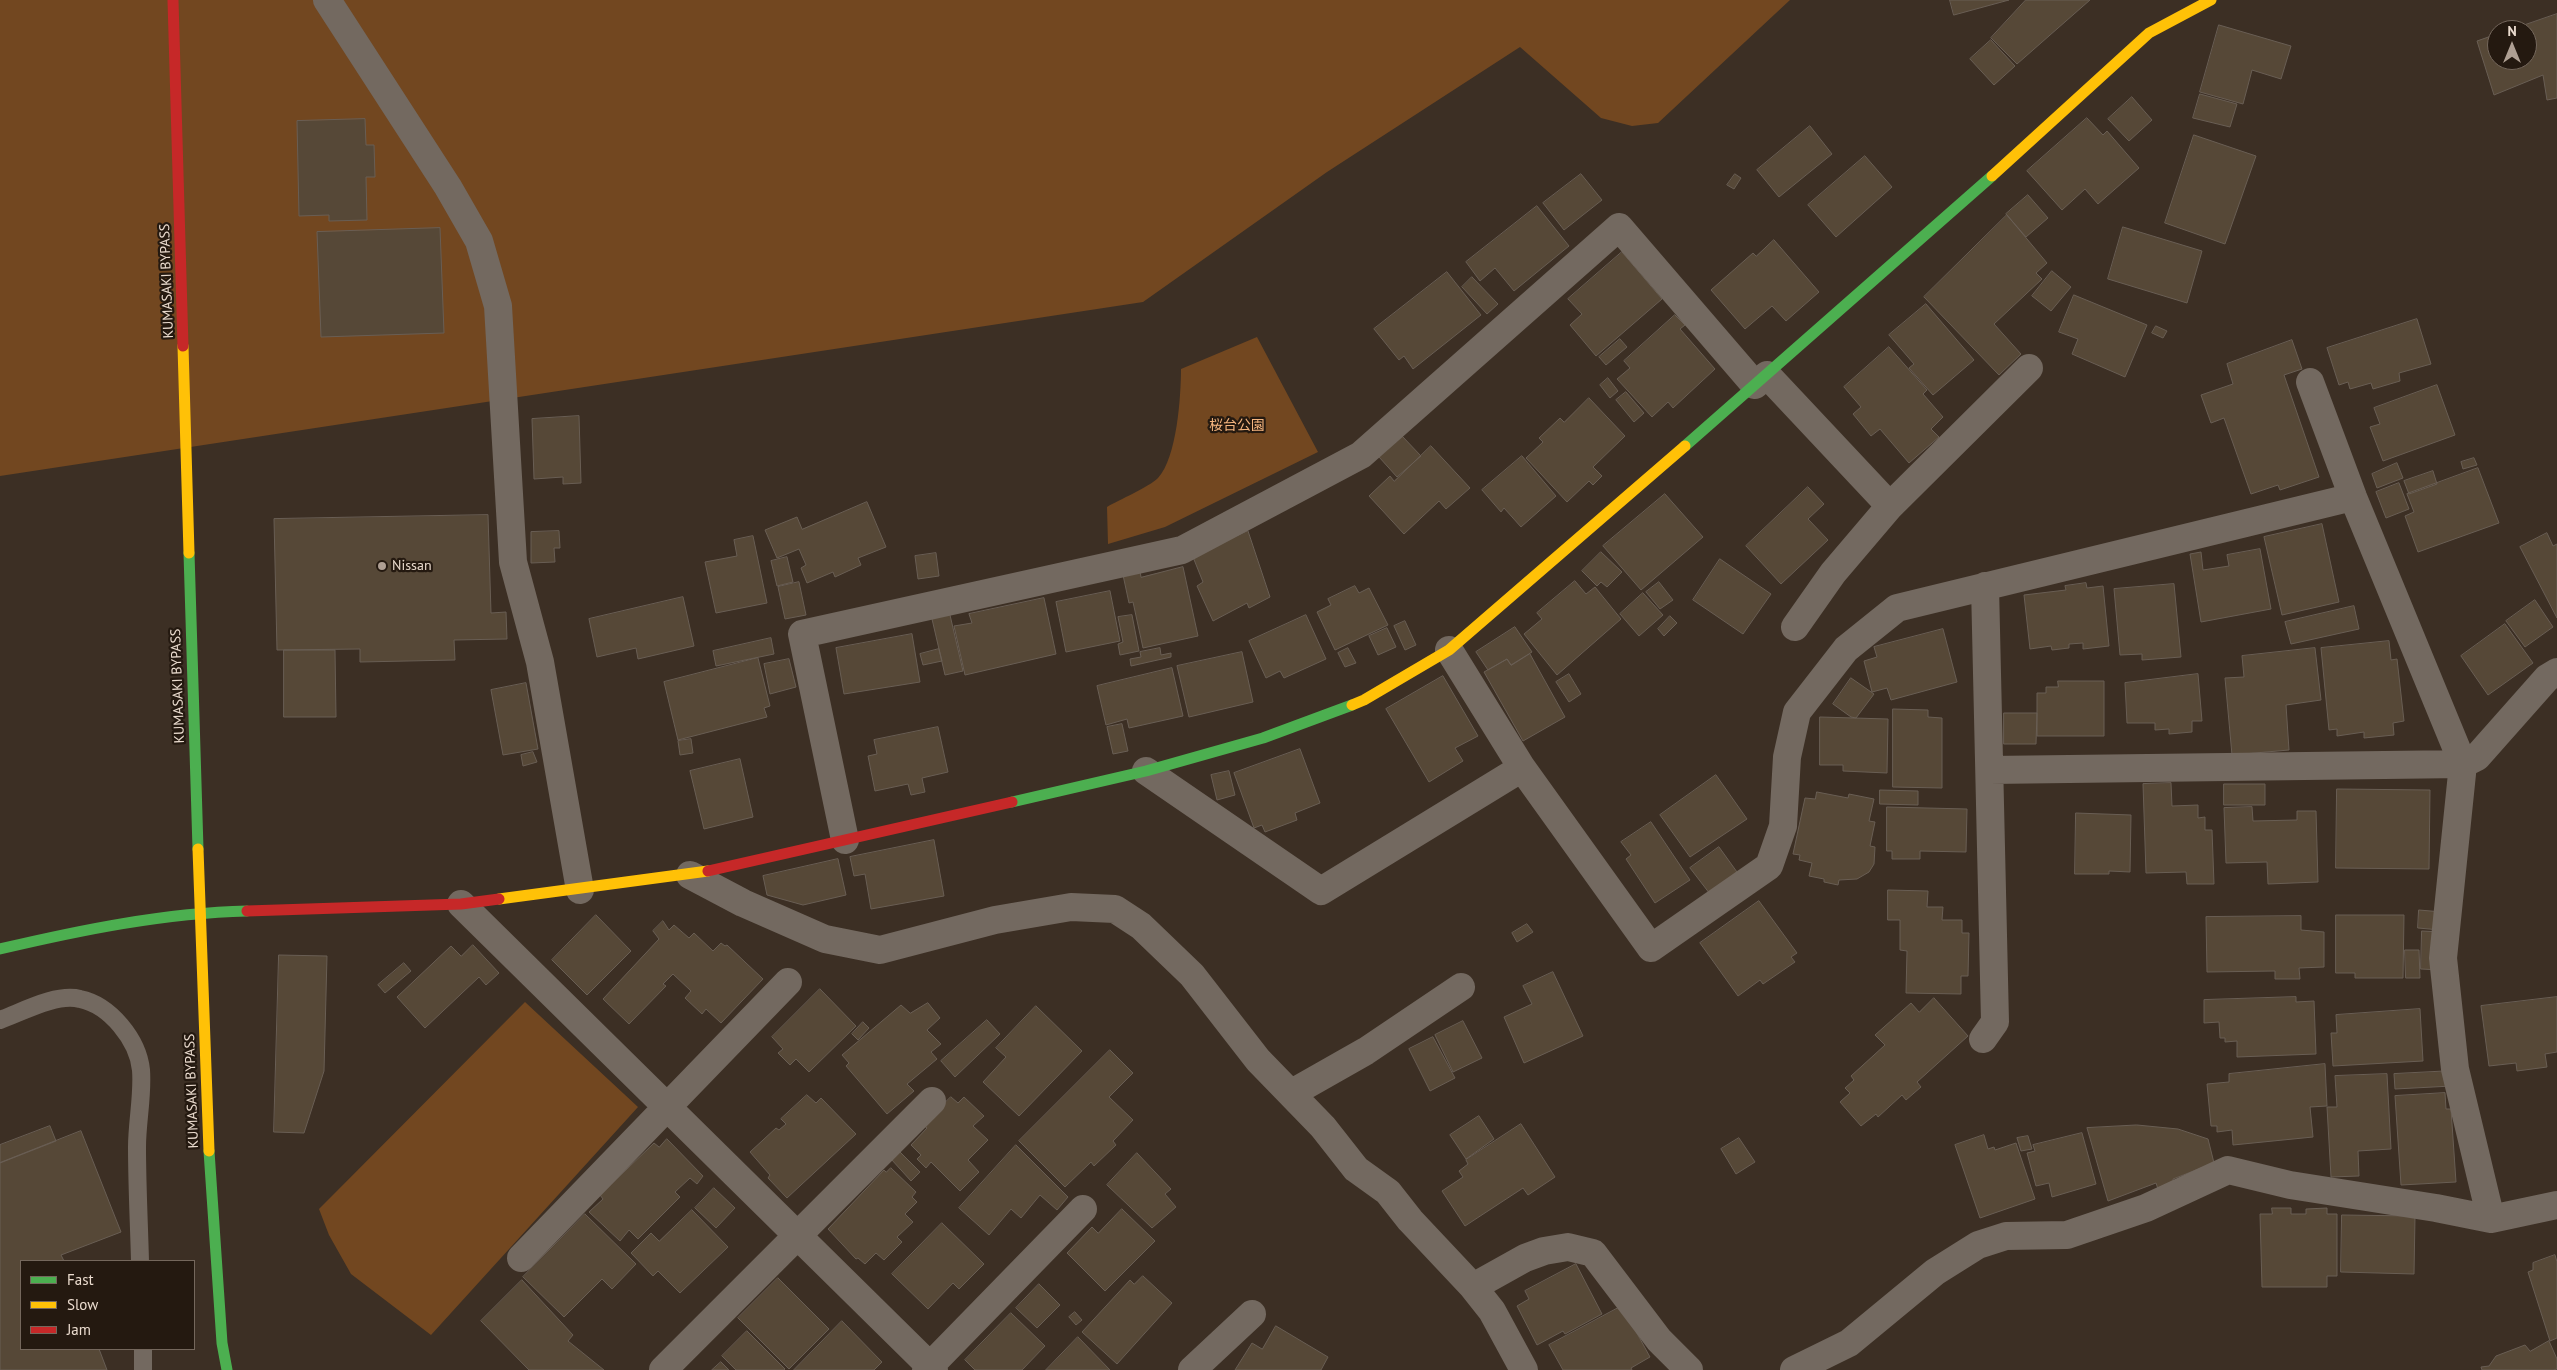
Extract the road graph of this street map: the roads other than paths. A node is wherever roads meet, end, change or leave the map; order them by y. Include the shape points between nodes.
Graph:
1 (173, 0) edge
2 (327, 0) edge
3 (2211, 0) edge
4 (2029, 368) dead end
5 (1761, 380) junction
6 (2310, 382) dead end
7 (2353, 497) junction
8 (1890, 506) junction
9 (1985, 586) junction
10 (1795, 626) dead end
11 (1449, 650) junction
12 (2557, 672) edge
13 (2463, 764) junction
14 (1522, 768) junction
15 (1146, 770) junction
16 (1990, 770) junction
17 (845, 840) junction
18 (690, 875) junction
19 (580, 890) junction
20 (461, 904) junction
21 (200, 912) junction
22 (0, 949) edge
23 (788, 982) dead end
24 (1461, 987) dead end
25 (0, 1020) edge
26 (1982, 1039) dead end
27 (1292, 1093) junction
28 (932, 1101) dead end
29 (667, 1107) junction
30 (2557, 1205) edge
31 (1083, 1209) dead end
32 (2491, 1219) junction
33 (798, 1236) junction
34 (521, 1258) dead end
35 (140, 1260) edge
36 (1473, 1287) junction
37 (1252, 1314) dead end
38 (143, 1350) edge
39 (930, 1369) edge
40 (143, 1370) edge
41 (226, 1370) edge
42 (663, 1370) edge
43 (1192, 1370) edge
44 (1524, 1370) edge
45 (1688, 1370) edge
46 (1794, 1370) edge

1 - 21 main road, KUMASAKI BYPASS
2 - 19 street via 448,187 478,240 498,306 513,562 540,662
3 - 5 main road via 2149,33 2062,115
4 - 8 street
5 - 8 street
5 - 11 main road
5 - 17 street via 1619,227 1360,455 1182,550 802,634
6 - 7 street
7 - 9 street
7 - 13 street
8 - 10 street via 1833,573
9 - 14 street via 1897,608 1846,649 1797,712 1787,757 1783,826 1769,866 1651,948
9 - 16 street
11 - 14 street
11 - 15 main road via 1364,700 1263,738
12 - 13 street via 2547,678 2477,757
13 - 16 street
13 - 32 street via 2443,958 2454,1069
14 - 15 street via 1321,891
15 - 17 main road
16 - 26 street via 1995,1022
17 - 18 main road
18 - 19 main road
18 - 27 street via 743,903 826,939 880,950 995,920 1071,907 1115,909 1141,926 1192,975 1258,1060
19 - 20 main road
20 - 21 main road
20 - 29 street
21 - 22 main road via 58,935
21 - 41 main road, KUMASAKI BYPASS via 211,1199
23 - 29 street
24 - 27 street via 1366,1051
25 - 35 lane via 50,1001 79,998 99,1006 117,1021 134,1045 141,1070 137,1146
27 - 36 street via 1324,1127 1356,1169 1388,1192
28 - 33 street
29 - 33 street
29 - 34 street
30 - 32 street
31 - 39 street
32 - 46 street via 2290,1185 2228,1170 2146,1208 2067,1236 2006,1236 1978,1245 1935,1272 1849,1343
33 - 39 street
33 - 42 street
36 - 44 street via 1492,1311
36 - 45 street via 1544,1251 1568,1247 1593,1253 1659,1340
37 - 43 street
38 - 40 lane

